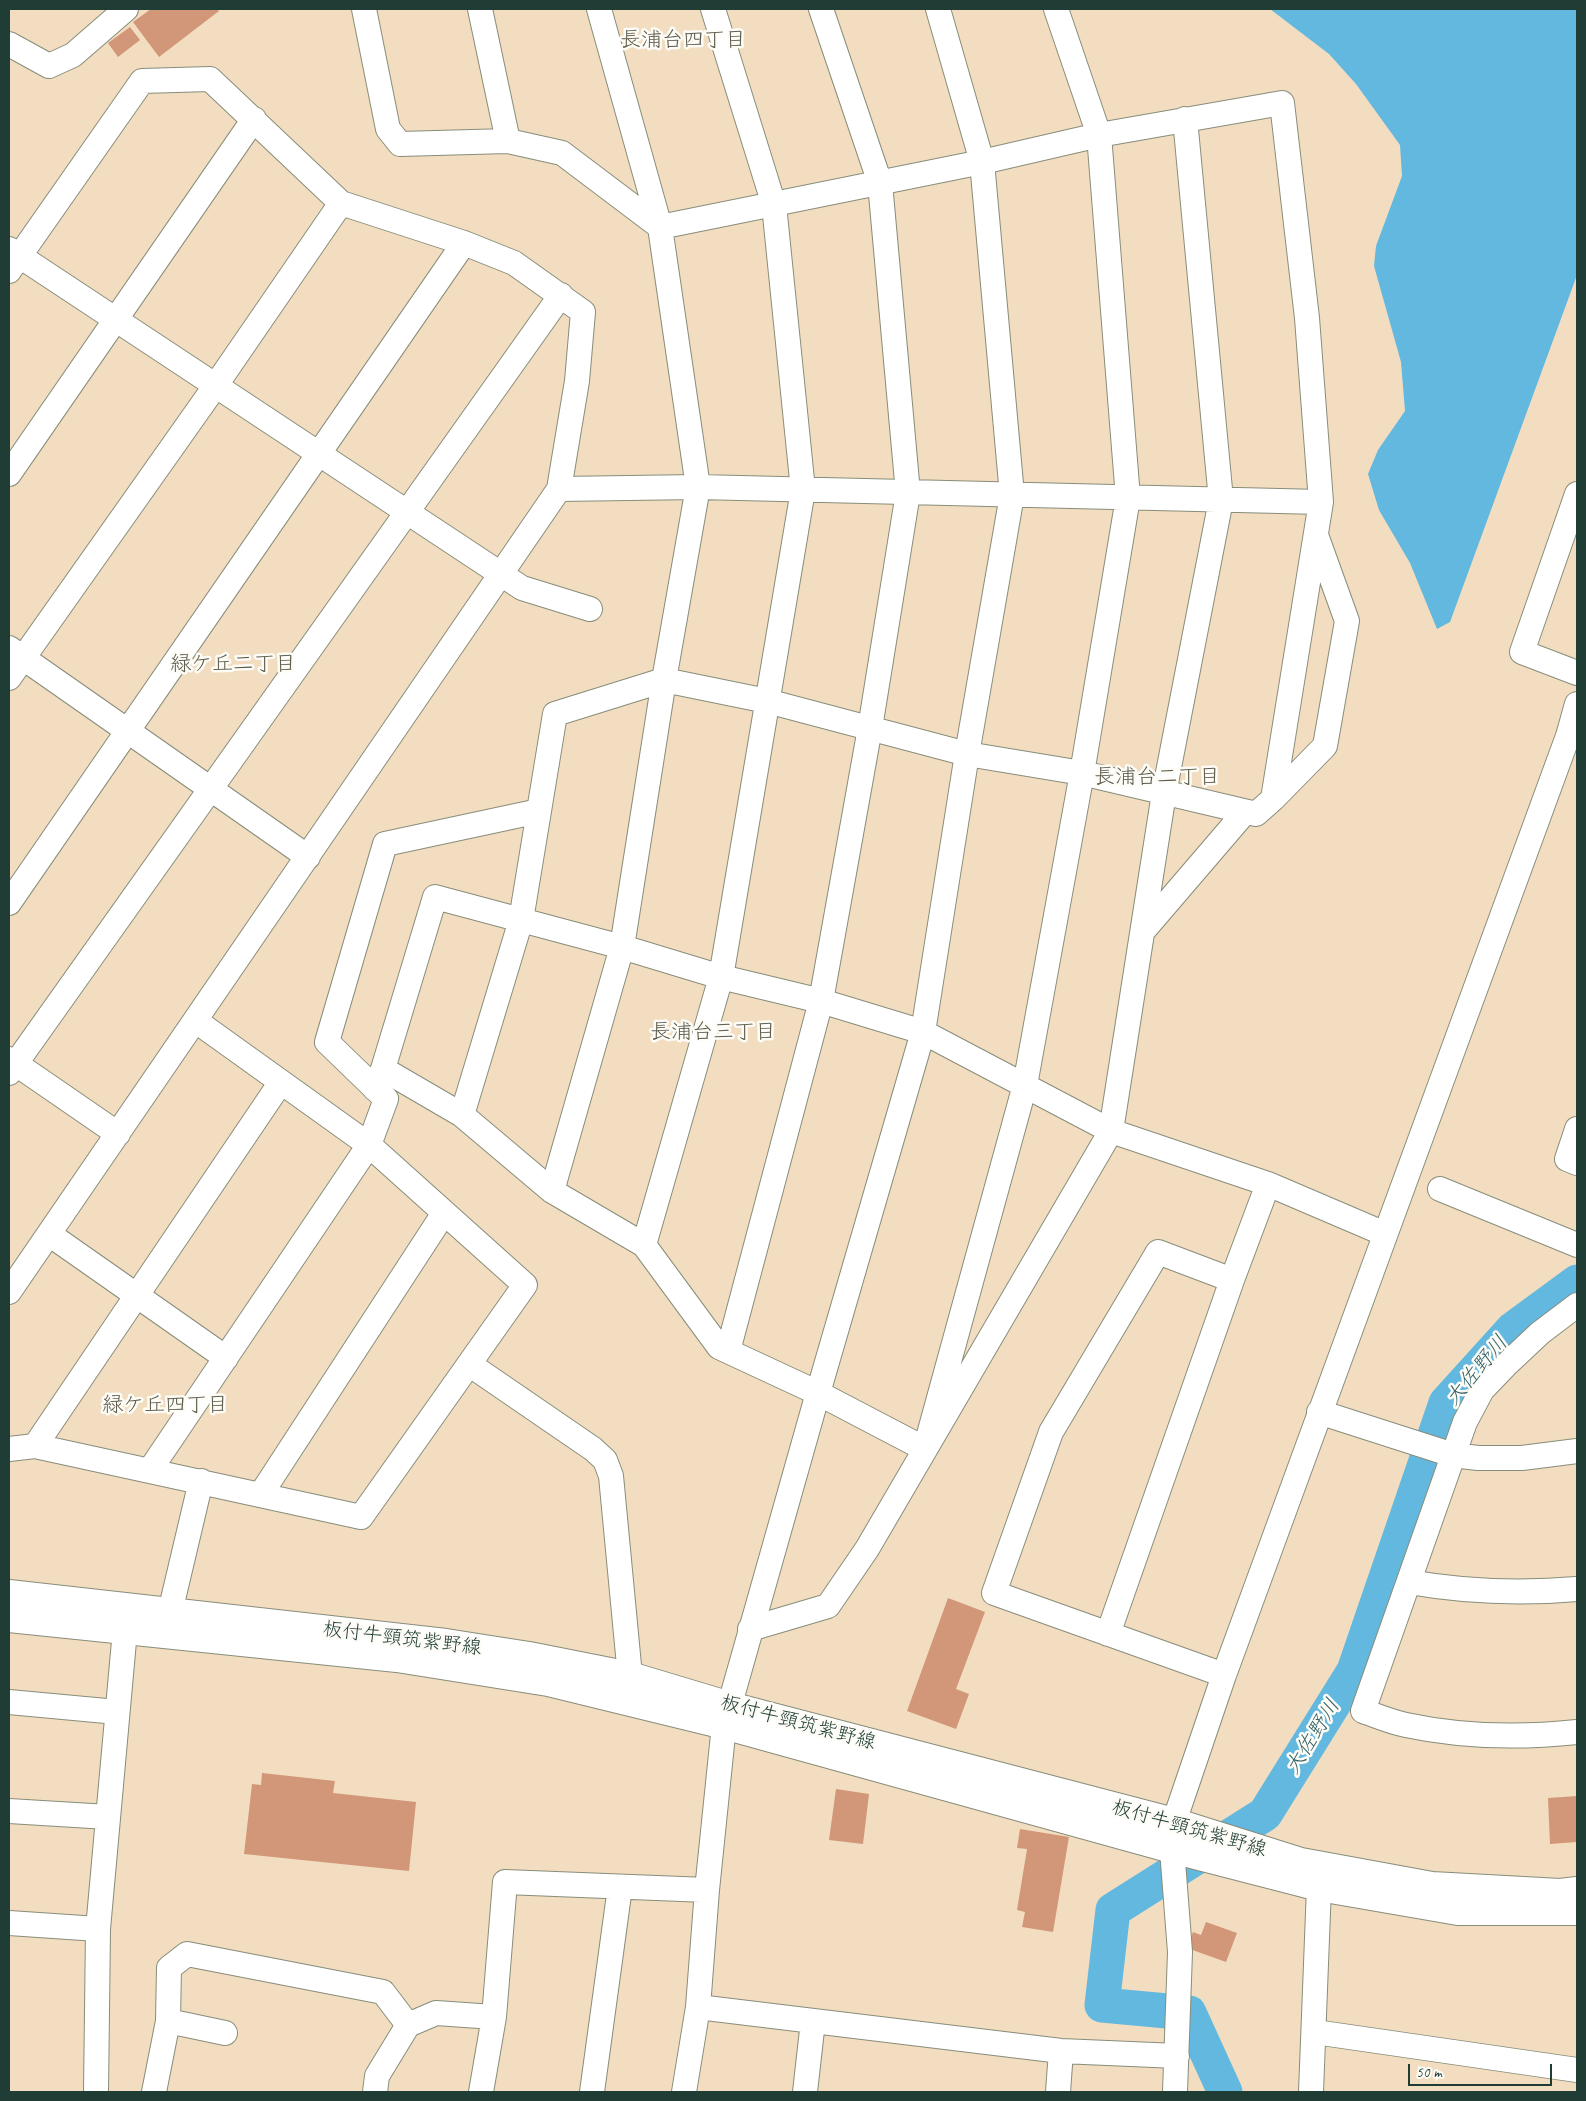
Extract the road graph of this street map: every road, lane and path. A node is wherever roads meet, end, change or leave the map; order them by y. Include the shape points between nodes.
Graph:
1 (126, 9) edge
2 (364, 9) edge
3 (480, 9) edge
4 (599, 9) edge
5 (713, 9) edge
6 (821, 9) edge
7 (938, 9) edge
8 (1056, 9) edge
9 (9, 44) edge
10 (1186, 119) junction
11 (254, 120) junction
12 (1099, 135) junction
13 (508, 140) junction
14 (982, 162) junction
15 (880, 183) junction
16 (341, 203) junction
17 (774, 204) junction
18 (660, 227) junction
19 (464, 243) junction
20 (12, 258) edge
21 (561, 295) junction
22 (116, 319) junction
23 (216, 385) junction
24 (319, 453) junction
25 (9, 474) edge
26 (698, 487) junction
27 (559, 489) junction
28 (804, 490) junction
29 (908, 493) junction
30 (1577, 494) edge
31 (1012, 495) junction
32 (1128, 498) junction
33 (1221, 500) junction
34 (1321, 502) junction
35 (407, 512) junction
36 (1315, 533) junction
37 (502, 574) junction
38 (590, 609) dead end
39 (16, 653) edge
40 (1577, 673) edge
41 (9, 678) edge
42 (664, 680) junction
43 (767, 701) junction
44 (1577, 704) edge
45 (870, 728) junction
46 (127, 731) junction
47 (1573, 738) edge
48 (967, 754) junction
49 (1082, 773) junction
50 (211, 789) junction
51 (1164, 793) junction
52 (1273, 799) junction
53 (539, 811) junction
54 (1245, 812) junction
55 (308, 857) junction
56 (9, 903) edge
57 (521, 920) junction
58 (1143, 931) junction
59 (622, 947) junction
60 (721, 977) junction
61 (822, 1001) junction
62 (196, 1021) junction
63 (923, 1032) junction
64 (11, 1065) edge
65 (379, 1079) junction
66 (281, 1082) junction
67 (1025, 1085) junction
68 (462, 1115) junction
69 (1577, 1129) edge
70 (1112, 1131) junction
71 (118, 1134) junction
72 (369, 1145) junction
73 (1577, 1163) edge
74 (1268, 1184) junction
75 (1440, 1189) dead end
76 (552, 1191) junction
77 (444, 1213) junction
78 (49, 1234) junction
79 (1385, 1234) junction
80 (644, 1244) junction
81 (1577, 1245) edge
82 (1232, 1280) junction
83 (9, 1292) edge
84 (137, 1295) junction
85 (1577, 1305) edge
86 (728, 1351) junction
87 (226, 1358) junction
88 (469, 1364) junction
89 (818, 1393) junction
90 (1319, 1412) junction
91 (35, 1446) junction
92 (925, 1449) junction
93 (9, 1450) edge
94 (1577, 1451) edge
95 (1453, 1454) junction
96 (150, 1470) junction
97 (201, 1481) junction
98 (261, 1494) junction
99 (1409, 1582) junction
100 (1577, 1589) edge
101 (9, 1594) edge
102 (9, 1618) edge
103 (166, 1623) junction
104 (750, 1629) junction
105 (125, 1630) junction
106 (1108, 1634) junction
107 (1224, 1674) junction
108 (630, 1676) junction
109 (9, 1702) edge
110 (117, 1712) junction
111 (727, 1715) junction
112 (1577, 1732) edge
113 (9, 1811) edge
114 (108, 1816) junction
115 (1173, 1836) junction
116 (1319, 1886) junction
117 (620, 1887) junction
118 (707, 1890) junction
119 (1577, 1891) edge
120 (1577, 1911) edge
121 (9, 1923) edge
122 (98, 1929) junction
123 (698, 2007) junction
124 (494, 2018) junction
125 (168, 2021) junction
126 (813, 2021) junction
127 (408, 2025) junction
128 (1315, 2032) junction
129 (224, 2033) dead end
130 (1061, 2051) junction
131 (1177, 2051) junction
132 (1577, 2070) edge
133 (96, 2092) edge
134 (154, 2092) edge
135 (375, 2092) edge
136 (481, 2092) edge
137 (592, 2092) edge
138 (684, 2092) edge
139 (805, 2092) edge
140 (1058, 2092) edge
141 (1175, 2092) edge
142 (1311, 2092) edge

1 - 9 street via 73,55 49,66
2 - 13 street via 388,129 400,144
3 - 13 street
4 - 18 street
5 - 17 street
6 - 15 street
7 - 14 street
8 - 12 street
10 - 12 street
10 - 33 street
10 - 34 street via 1282,103 1307,318
11 - 16 street
11 - 20 street via 210,79 142,81
11 - 22 street
12 - 14 street
12 - 32 street
13 - 18 street via 562,153
14 - 15 street
14 - 31 street
15 - 17 street
15 - 29 street
16 - 19 street
16 - 23 street
17 - 18 street
17 - 28 street
18 - 26 street
19 - 21 street via 514,263
19 - 24 street
20 - 22 street
21 - 27 street via 583,312 577,380
21 - 35 street
22 - 23 street
22 - 25 street
23 - 24 street
23 - 39 street
24 - 35 street
24 - 46 street
26 - 27 street
26 - 28 street
26 - 42 street
27 - 37 street
28 - 29 street
28 - 43 street
29 - 31 street
29 - 45 street
30 - 40 street via 1522,652
31 - 32 street
31 - 48 street
32 - 33 street
32 - 49 street
33 - 34 street
33 - 51 street
34 - 36 street
35 - 37 street
35 - 50 street
36 - 52 street
36 - 52 street via 1347,620 1326,746
37 - 38 street via 522,588
37 - 55 street
39 - 41 street
39 - 46 street
42 - 43 street
42 - 53 street via 555,714
42 - 59 street
43 - 45 street
43 - 60 street
44 - 47 street
45 - 48 street
45 - 61 street
46 - 50 street
46 - 56 street
47 - 79 street
48 - 49 street
48 - 63 street
49 - 51 street
49 - 67 street
50 - 55 street
50 - 64 street
51 - 54 street
51 - 58 street
52 - 54 street via 1256,814
53 - 57 street
53 - 65 street via 385,844 327,1042
54 - 58 street
55 - 62 street
57 - 59 street
57 - 65 street via 435,897
57 - 68 street
58 - 70 street
59 - 60 street
59 - 76 street
60 - 61 street
60 - 80 street
61 - 63 street
61 - 86 street
62 - 66 street
62 - 71 street
63 - 67 street
63 - 89 street
64 - 71 street
65 - 68 street
65 - 72 street via 386,1099
66 - 72 street
66 - 84 street
67 - 70 street
67 - 92 street
68 - 76 street
69 - 73 street via 1567,1159
70 - 74 street
70 - 92 street
71 - 78 street
72 - 77 street
72 - 87 street
74 - 79 street
74 - 82 street
75 - 81 street
76 - 80 street
77 - 88 street via 525,1285
77 - 98 street
78 - 83 street
78 - 84 street
79 - 90 street
80 - 86 street via 719,1347
82 - 106 street
82 - 106 street via 1158,1252 1051,1432 997,1584 994,1593
84 - 87 street
84 - 91 street
85 - 95 street via 1540,1334 1482,1390
86 - 89 street
87 - 96 street
88 - 98 street via 361,1517
88 - 108 street via 605,1460 611,1476
89 - 92 street
89 - 104 street
90 - 95 street
90 - 107 street
91 - 93 street
91 - 96 street
92 - 104 street via 867,1549 828,1606
94 - 95 street via 1522,1458 1478,1458
95 - 99 street
96 - 97 street
97 - 98 street
97 - 103 street
99 - 100 street via 1471,1591
99 - 112 street via 1362,1711 1404,1725 1446,1732 1492,1736
101 - 103 main road, 板付牛頸筑紫野線
102 - 105 main road, 板付牛頸筑紫野線
103 - 105 main road, 板付牛頸筑紫野線
103 - 108 main road, 板付牛頸筑紫野線 via 446,1643
103 - 111 main road, 板付牛頸筑紫野線 via 548,1682
104 - 111 street
105 - 110 street
106 - 107 street
107 - 115 street
108 - 111 main road, 板付牛頸筑紫野線
109 - 110 street
110 - 114 street
111 - 115 main road, 板付牛頸筑紫野線
111 - 118 street
113 - 114 street
114 - 122 street
115 - 116 main road, 板付牛頸筑紫野線
115 - 119 main road, 板付牛頸筑紫野線 via 1432,1886 1560,1893
115 - 131 street via 1180,1952
116 - 120 main road, 板付牛頸筑紫野線 via 1458,1911
116 - 128 street
117 - 118 street
117 - 124 street via 505,1882
117 - 137 street
118 - 123 street
121 - 122 street
122 - 133 street
123 - 126 street
123 - 138 street
124 - 127 street via 436,2013
124 - 136 street
125 - 127 street via 169,1968 187,1954 383,1992
125 - 129 street
125 - 134 street
126 - 130 street
126 - 139 street
127 - 135 street via 377,2076
128 - 132 street
128 - 142 street
130 - 131 street
130 - 140 street
131 - 141 street

